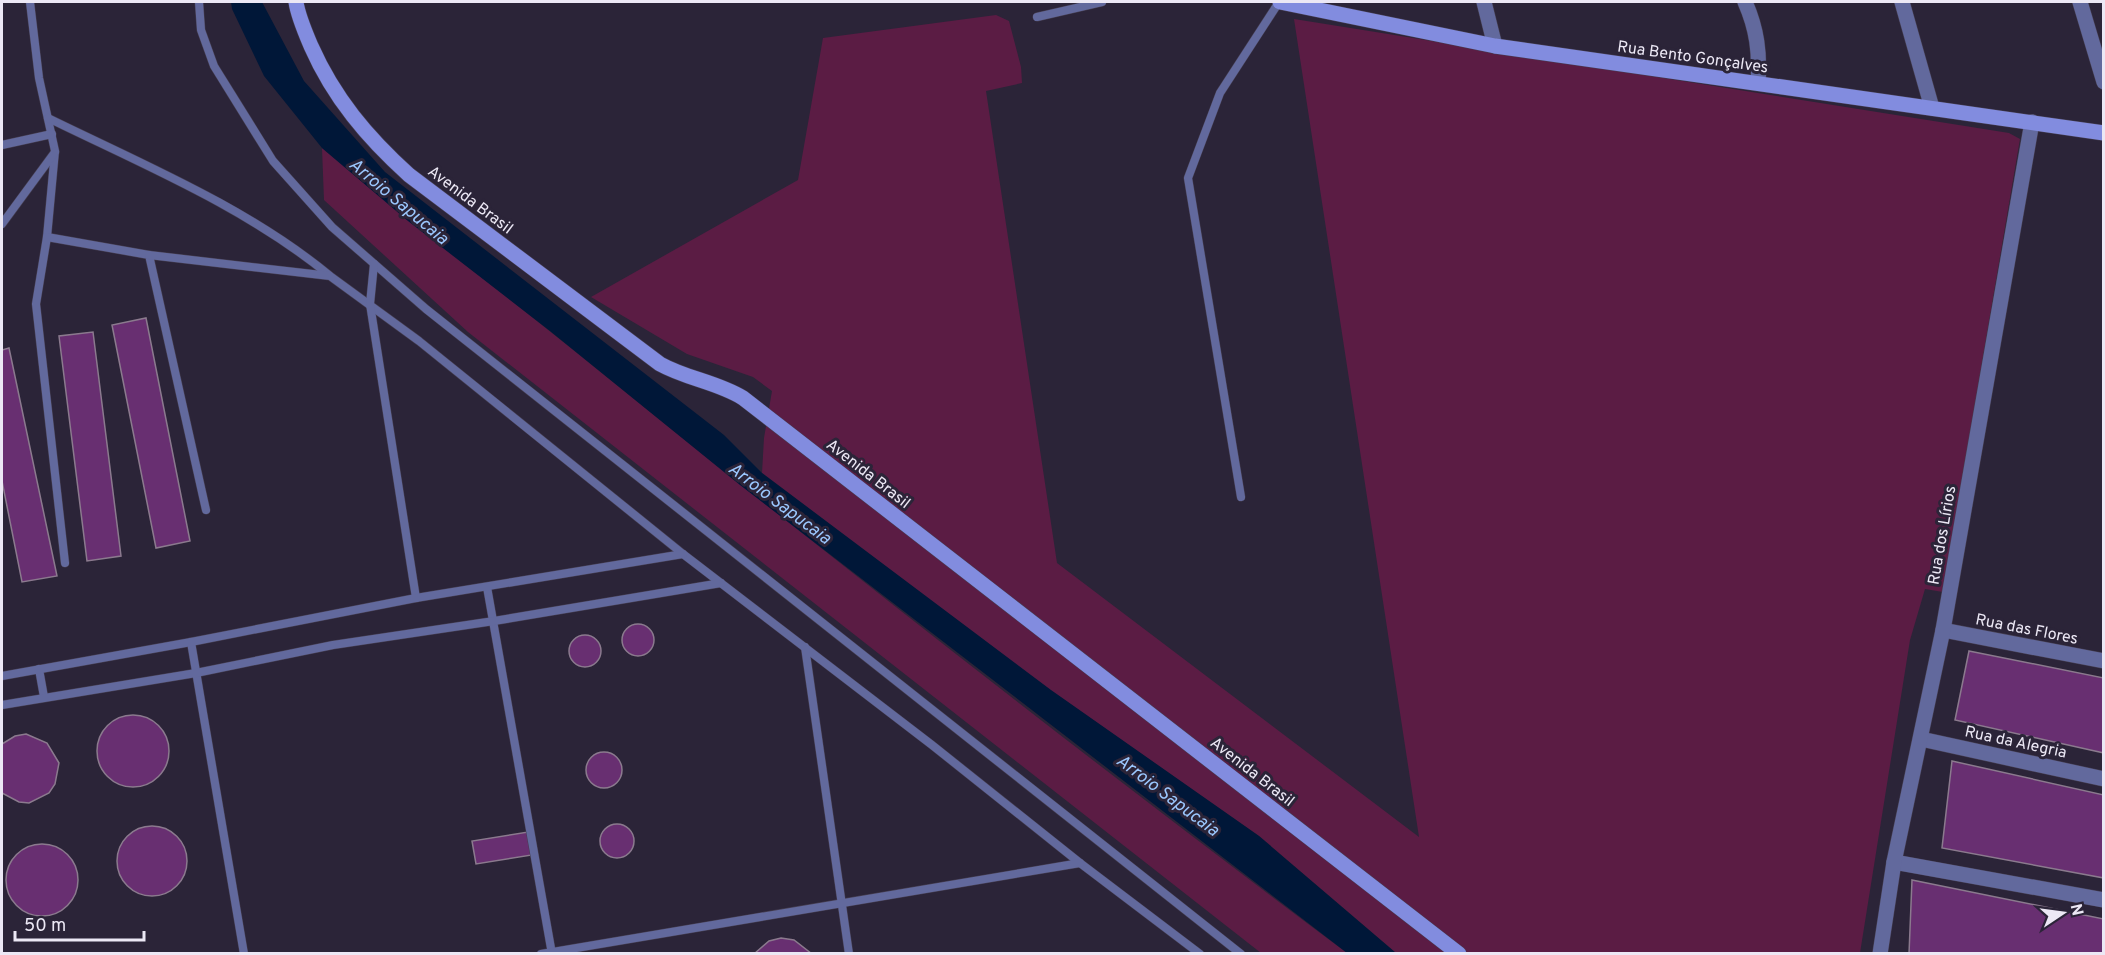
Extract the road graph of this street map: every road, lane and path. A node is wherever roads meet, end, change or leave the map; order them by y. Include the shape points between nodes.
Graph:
1 (30, 2) edge
2 (199, 2) edge
3 (296, 2) edge
4 (1101, 2) edge
5 (1279, 2) edge
6 (1484, 2) edge
7 (1745, 2) edge
8 (1902, 2) edge
9 (2080, 2) edge
10 (1037, 17) dead end
11 (1495, 46) junction
12 (2103, 82) edge
13 (1758, 83) junction
14 (1932, 108) junction
15 (48, 118) junction
16 (2032, 122) junction
17 (2103, 133) edge
18 (52, 134) junction
19 (2, 145) edge
20 (56, 151) junction
21 (2, 224) edge
22 (47, 237) junction
23 (149, 255) junction
24 (374, 264) junction
25 (330, 276) junction
26 (370, 304) junction
27 (1241, 497) dead end
28 (206, 510) dead end
29 (683, 554) junction
30 (65, 563) dead end
31 (721, 583) junction
32 (487, 587) junction
33 (416, 598) junction
34 (494, 621) junction
35 (1943, 630) junction
36 (191, 642) junction
37 (805, 647) junction
38 (2103, 661) edge
39 (39, 669) junction
40 (196, 673) junction
41 (2, 676) edge
42 (44, 697) junction
43 (2, 705) edge
44 (1921, 739) junction
45 (2103, 779) edge
46 (1894, 862) junction
47 (1080, 863) junction
48 (2103, 900) edge
49 (840, 903) junction
50 (552, 953) edge
51 (244, 954) edge
52 (541, 954) edge
53 (849, 954) edge
54 (1200, 954) edge
55 (1241, 954) edge
56 (1459, 954) edge
57 (1880, 954) edge

1 - 15 lane
2 - 24 lane via 201,30 214,66 273,161 332,227
3 - 56 main road, Avenida Brasil via 324,75 345,109 375,144 410,175 660,364 723,386 743,398
4 - 10 lane
5 - 11 main road, Rua Bento Gonçalves
5 - 27 lane via 1220,93 1188,178
6 - 11 street
7 - 13 street via 1760,54
8 - 14 street
9 - 12 street
11 - 13 main road, Rua Bento Gonçalves
13 - 14 main road, Rua Bento Gonçalves
14 - 16 main road, Rua Bento Gonçalves
15 - 18 lane
15 - 25 lane via 256,222
16 - 17 main road, Rua Bento Gonçalves
16 - 35 street, Rua dos Lírios
18 - 19 lane
18 - 20 lane
20 - 21 lane
20 - 22 lane
22 - 23 lane
22 - 30 lane via 36,304
23 - 25 lane
23 - 28 lane
24 - 26 lane
24 - 55 lane
25 - 26 lane
26 - 29 lane
26 - 33 lane
29 - 31 lane
29 - 32 lane
31 - 34 lane
31 - 37 lane
32 - 33 lane
32 - 34 lane
33 - 36 lane
34 - 40 lane via 333,645
34 - 50 lane
35 - 38 street, Rua das Flores
35 - 44 street, Rua dos Lírios
36 - 39 lane
36 - 40 lane
37 - 47 lane
37 - 49 lane
39 - 41 lane
39 - 42 lane
40 - 42 lane
40 - 51 lane
42 - 43 lane
44 - 45 street, Rua da Alegria
44 - 46 street, Rua dos Lírios
46 - 48 street
46 - 57 street, Rua dos Lírios
47 - 49 lane
47 - 54 lane
49 - 50 lane
49 - 53 lane
50 - 52 lane

